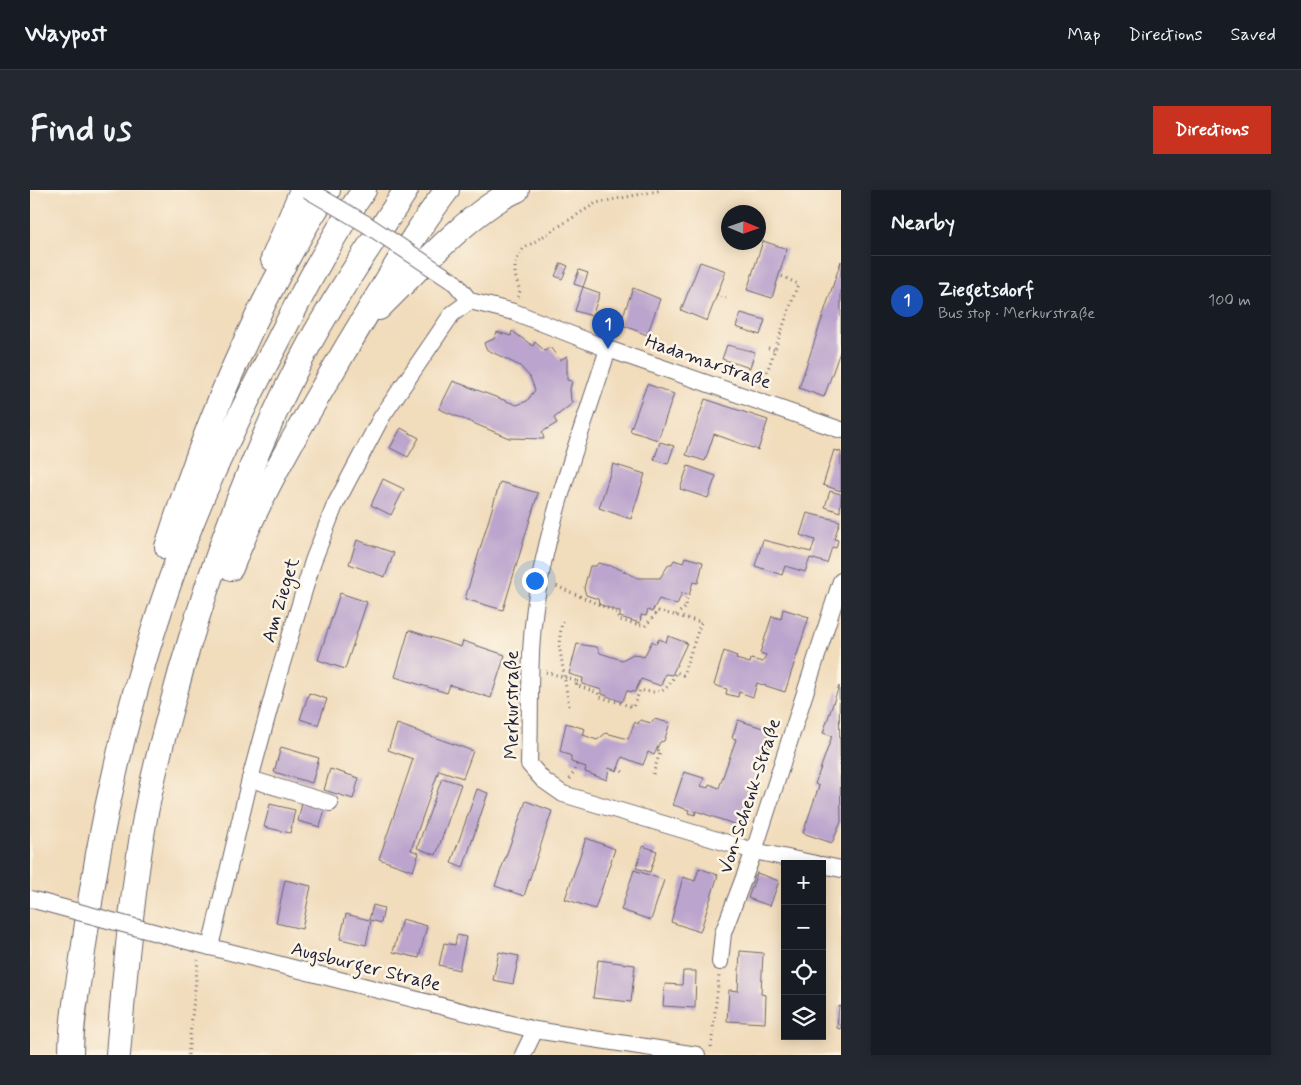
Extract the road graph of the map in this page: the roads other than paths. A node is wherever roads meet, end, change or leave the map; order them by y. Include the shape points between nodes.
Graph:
1 (302, 190) edge
2 (308, 190) edge
3 (328, 190) edge
4 (364, 190) edge
5 (406, 190) edge
6 (447, 190) edge
7 (517, 190) edge
8 (470, 301) junction
9 (358, 329) junction
10 (608, 349) junction
11 (234, 366) junction
12 (841, 430) edge
13 (171, 579) junction
14 (841, 581) edge
15 (194, 626) junction
16 (250, 779) junction
17 (330, 803) dead end
18 (754, 851) junction
19 (797, 860) edge
20 (826, 866) edge
21 (841, 869) edge
22 (30, 899) edge
23 (205, 946) junction
24 (720, 962) road end
25 (535, 1030) junction
26 (71, 1055) edge
27 (118, 1055) edge
28 (523, 1055) edge
29 (535, 1055) edge
30 (697, 1055) edge

1 - 11 highway via 237,342
2 - 8 street, bridge via 455,283
3 - 11 highway via 275,279
4 - 13 highway via 340,224 250,393 204,493
5 - 15 highway via 312,339 264,437
6 - 9 highway via 388,277
7 - 9 highway via 504,195 456,234
8 - 10 street, Hadamarstraße via 514,312
8 - 16 street, Am Zieget via 452,314 381,418 335,505 313,561
9 - 15 highway via 259,502 225,582
10 - 12 street, Hadamarstraße
10 - 18 street, Merkurstraße via 559,501 540,579 534,615 529,764 543,780 563,794
11 - 13 highway via 184,494 167,548
13 - 26 highway via 134,697 104,824 89,905
14 - 18 street, Von-Schenk-Straße
15 - 27 highway via 166,726 143,827 125,965
16 - 17 street
16 - 23 street, Am Zieget
18 - 19 street, Merkurstraße
18 - 24 street, Von-Schenk-Straße via 724,933
20 - 21 street
22 - 23 street, Augsburger Straße, bridge
23 - 25 street, Augsburger Straße
25 - 28 street
25 - 29 street
25 - 30 street, Augsburger Straße

